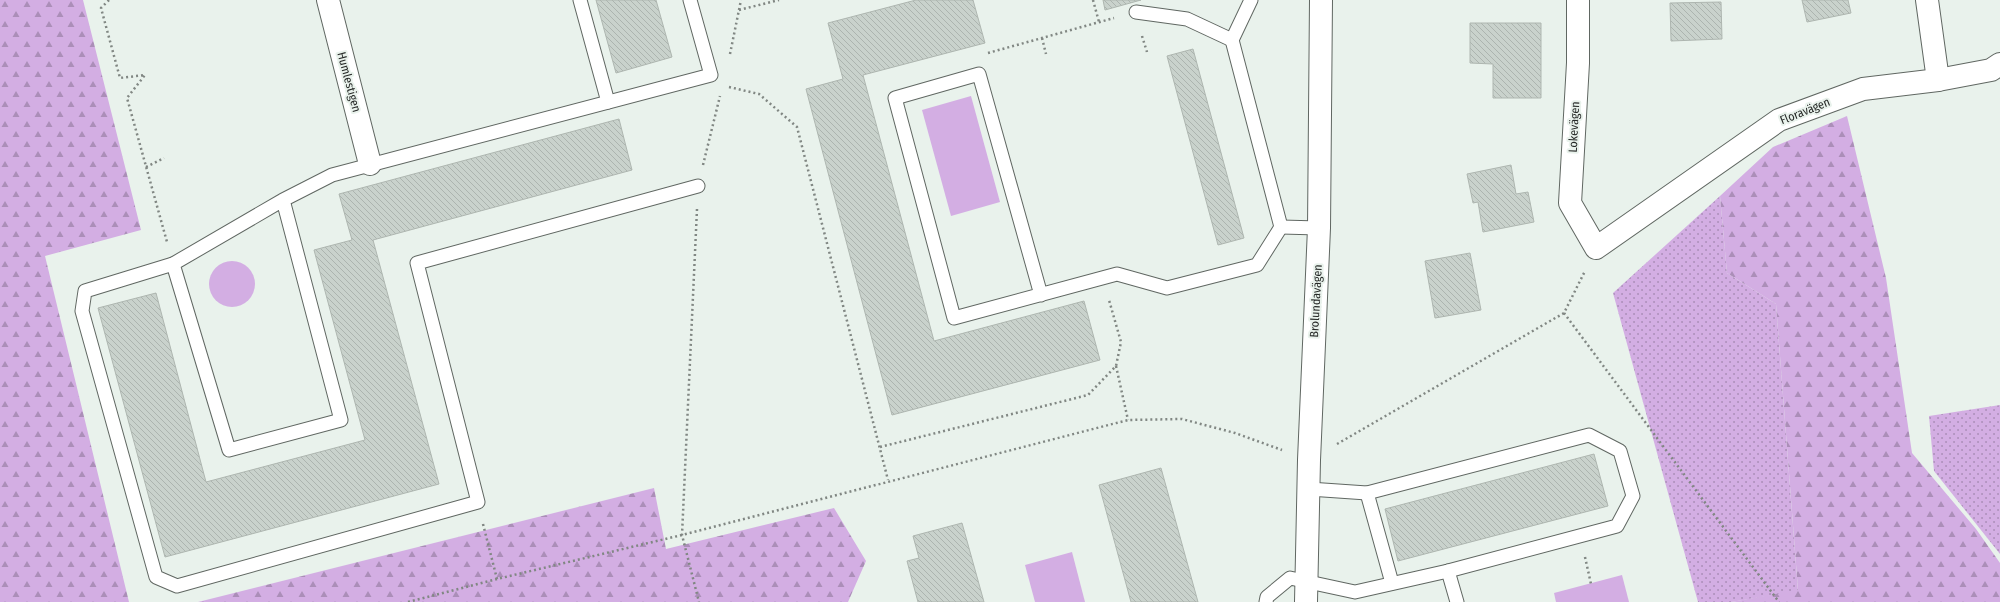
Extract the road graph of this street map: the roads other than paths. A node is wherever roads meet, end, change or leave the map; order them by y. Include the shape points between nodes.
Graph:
1 (328, 0) edge
2 (580, 0) edge
3 (690, 0) edge
4 (1251, 0) edge
5 (1321, 0) edge
6 (1578, 0) edge
7 (1927, 0) edge
8 (1136, 12) road end
9 (1232, 40) junction
10 (2000, 64) edge
11 (1938, 80) junction
12 (608, 102) junction
13 (370, 164) junction
14 (698, 186) road end
15 (283, 200) junction
16 (1281, 227) junction
17 (1319, 228) junction
18 (1596, 248) joint
19 (173, 264) junction
20 (1042, 295) junction
21 (1309, 489) junction
22 (1367, 493) junction
23 (1448, 572) junction
24 (1306, 580) junction
25 (1392, 583) junction
26 (1355, 597) edge
27 (1266, 602) edge
28 (1306, 602) edge
29 (1457, 602) edge

1 - 13 street, Humlestigen
2 - 12 lane
3 - 12 lane via 711,75
4 - 9 lane
5 - 17 street, Brolundavägen
6 - 18 street, Lokevägen via 1578,63 1570,203
7 - 11 street
8 - 9 lane via 1187,19
9 - 16 lane
10 - 11 street, Floravägen via 1991,70
11 - 18 street, Floravägen via 1863,89 1780,120
12 - 13 lane
13 - 15 lane via 332,175
14 - 19 lane via 417,263 478,502 177,586 156,577 82,311 84,292
15 - 19 lane
15 - 19 lane via 341,420 228,450
16 - 17 lane
16 - 20 lane via 1256,265 1167,288 1117,274
17 - 21 street, Brolundavägen
20 - 20 lane via 954,318 895,98 979,74
21 - 22 lane
21 - 24 street, Brolundavägen
22 - 23 lane via 1589,434 1620,451 1633,496 1617,526
22 - 25 lane
23 - 25 lane
23 - 29 lane
24 - 26 lane
24 - 27 lane via 1290,578 1267,597
24 - 28 street, Brolundavägen
25 - 26 lane

